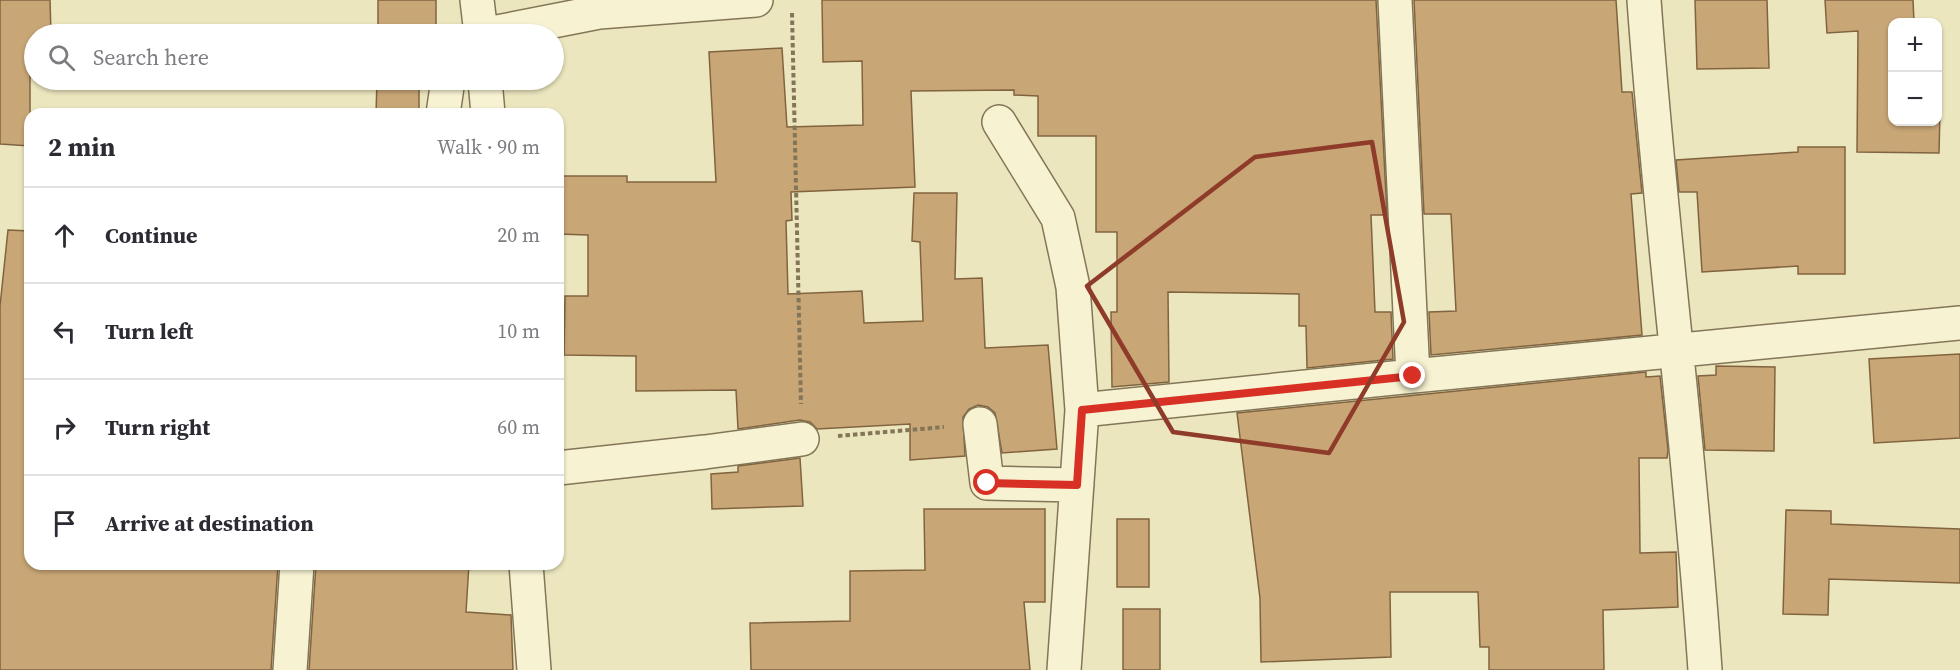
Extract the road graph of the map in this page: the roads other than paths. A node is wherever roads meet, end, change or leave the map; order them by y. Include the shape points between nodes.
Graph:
1 (477, 0) edge
2 (756, 0) edge
3 (1395, 0) edge
4 (1644, 0) edge
5 (481, 24) edge
6 (538, 24) edge
7 (447, 90) edge
8 (486, 90) edge
9 (444, 108) edge
10 (487, 108) edge
11 (999, 122) dead end
12 (1960, 322) edge
13 (1675, 351) junction
14 (1413, 376) junction
15 (1082, 410) junction
16 (980, 424) road end
17 (802, 439) road end
18 (564, 467) edge
19 (1077, 485) junction
20 (297, 570) edge
21 (526, 570) edge
22 (290, 670) edge
23 (534, 670) edge
24 (1064, 670) edge
25 (1705, 670) edge

1 - 5 street
2 - 6 street via 599,12
3 - 14 street
4 - 13 street
7 - 9 street
8 - 10 street
11 - 15 street via 1058,218 1073,287
12 - 13 street
13 - 14 street
13 - 25 street
14 - 15 street
15 - 19 street
16 - 19 street via 987,483
17 - 18 street
19 - 24 street
20 - 22 street
21 - 23 street

